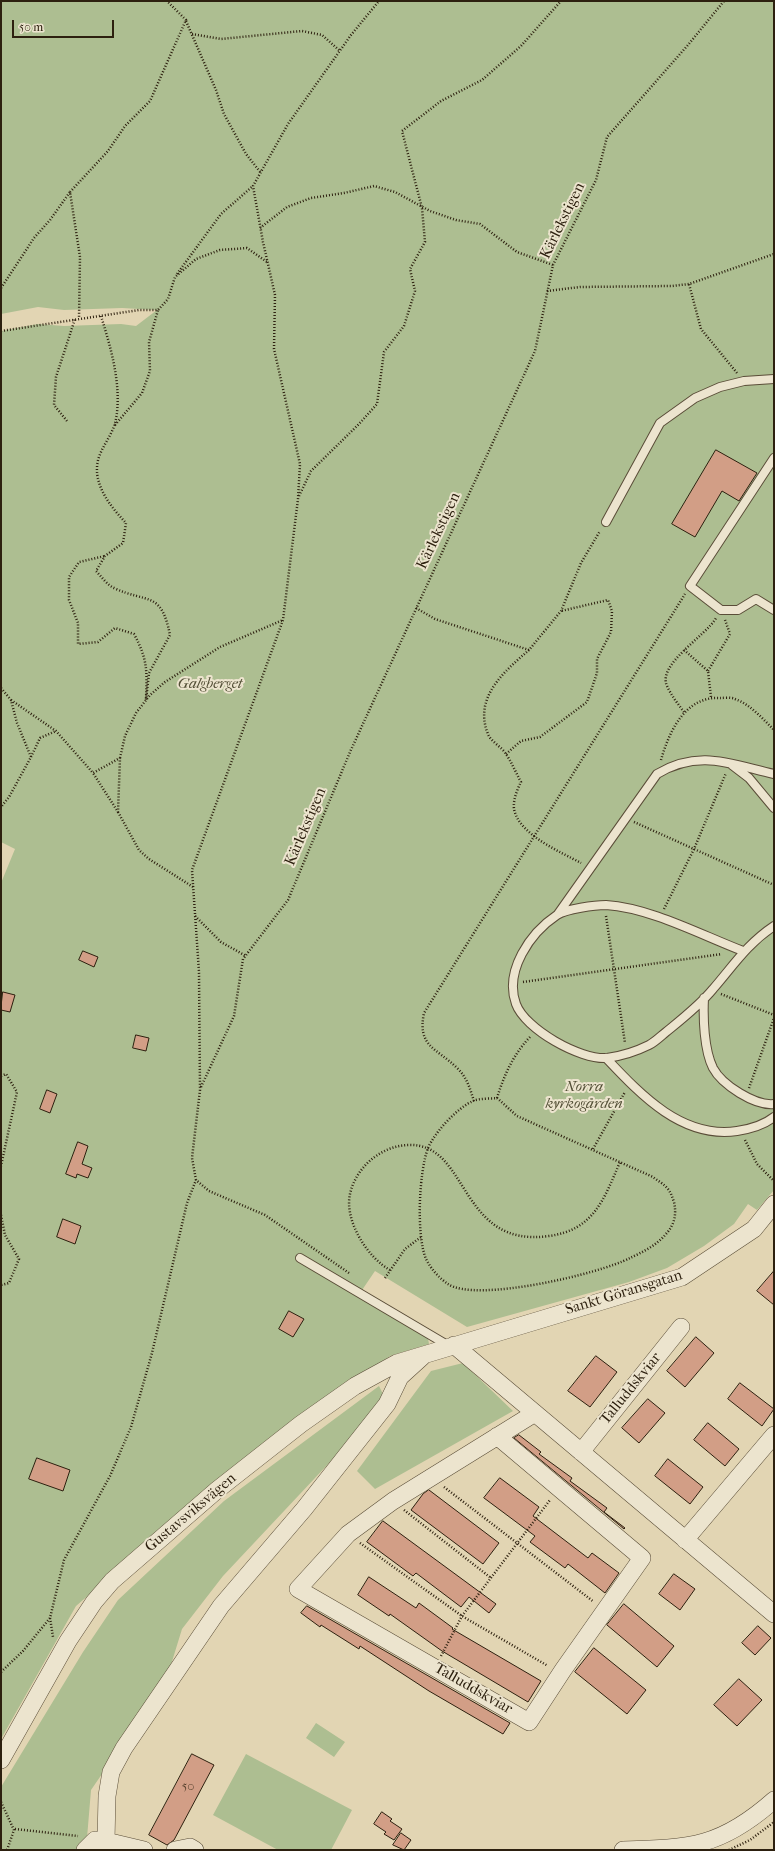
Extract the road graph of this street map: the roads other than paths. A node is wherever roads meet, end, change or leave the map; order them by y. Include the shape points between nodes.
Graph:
1 (774, 378) edge
2 (774, 458) edge
3 (606, 522) road end
4 (774, 610) edge
5 (730, 764) junction
6 (774, 774) edge
7 (774, 808) edge
8 (558, 914) junction
9 (774, 926) edge
10 (743, 951) junction
11 (704, 998) junction
12 (606, 1058) junction
13 (774, 1104) edge
14 (774, 1117) edge
15 (774, 1204) edge
16 (300, 1258) dead end
17 (681, 1327) dead end
18 (452, 1345) junction
19 (426, 1353) junction
20 (535, 1413) junction
21 (774, 1435) edge
22 (497, 1436) junction
23 (581, 1452) junction
24 (685, 1540) junction
25 (774, 1614) edge
26 (1, 1760) edge
27 (774, 1800) edge
28 (106, 1841) junction
29 (85, 1850) edge
30 (144, 1850) edge
31 (176, 1850) edge
32 (195, 1850) edge
33 (623, 1850) edge

1 - 3 lane via 744,380 720,387 695,398 660,424
2 - 4 lane via 690,586 721,610 738,610 756,599
5 - 6 lane
5 - 7 lane via 749,778
5 - 8 lane via 687,760 657,774
8 - 10 lane via 604,905 627,908 660,918
8 - 12 lane via 538,932 524,950 515,969 513,984 516,1003 524,1017 537,1030 565,1047
9 - 10 lane
10 - 11 lane
11 - 12 lane via 650,1045
11 - 13 lane via 703,1022 713,1068 745,1098
12 - 14 lane via 630,1084 658,1108 679,1121 703,1130 724,1133 746,1130
15 - 18 street, Sankt Göransgatan via 754,1229 682,1277
16 - 18 lane
17 - 23 street, Talluddskviar
18 - 19 street, Gustavsviksvägen
18 - 20 street
19 - 26 street, Gustavsviksvägen via 380,1370 301,1424 217,1490 112,1581 94,1602 68,1641
19 - 28 street via 400,1377 387,1404 304,1509 221,1606 124,1748 111,1772 107,1796
20 - 22 street, Talluddskviar
20 - 23 street
21 - 24 street
22 - 22 street, Talluddskviar via 642,1558 560,1673 529,1722 298,1589 348,1534 393,1501
23 - 24 street
24 - 25 street
27 - 33 street via 746,1823 724,1836 704,1843
28 - 29 street via 95,1840
28 - 30 street
31 - 32 street

